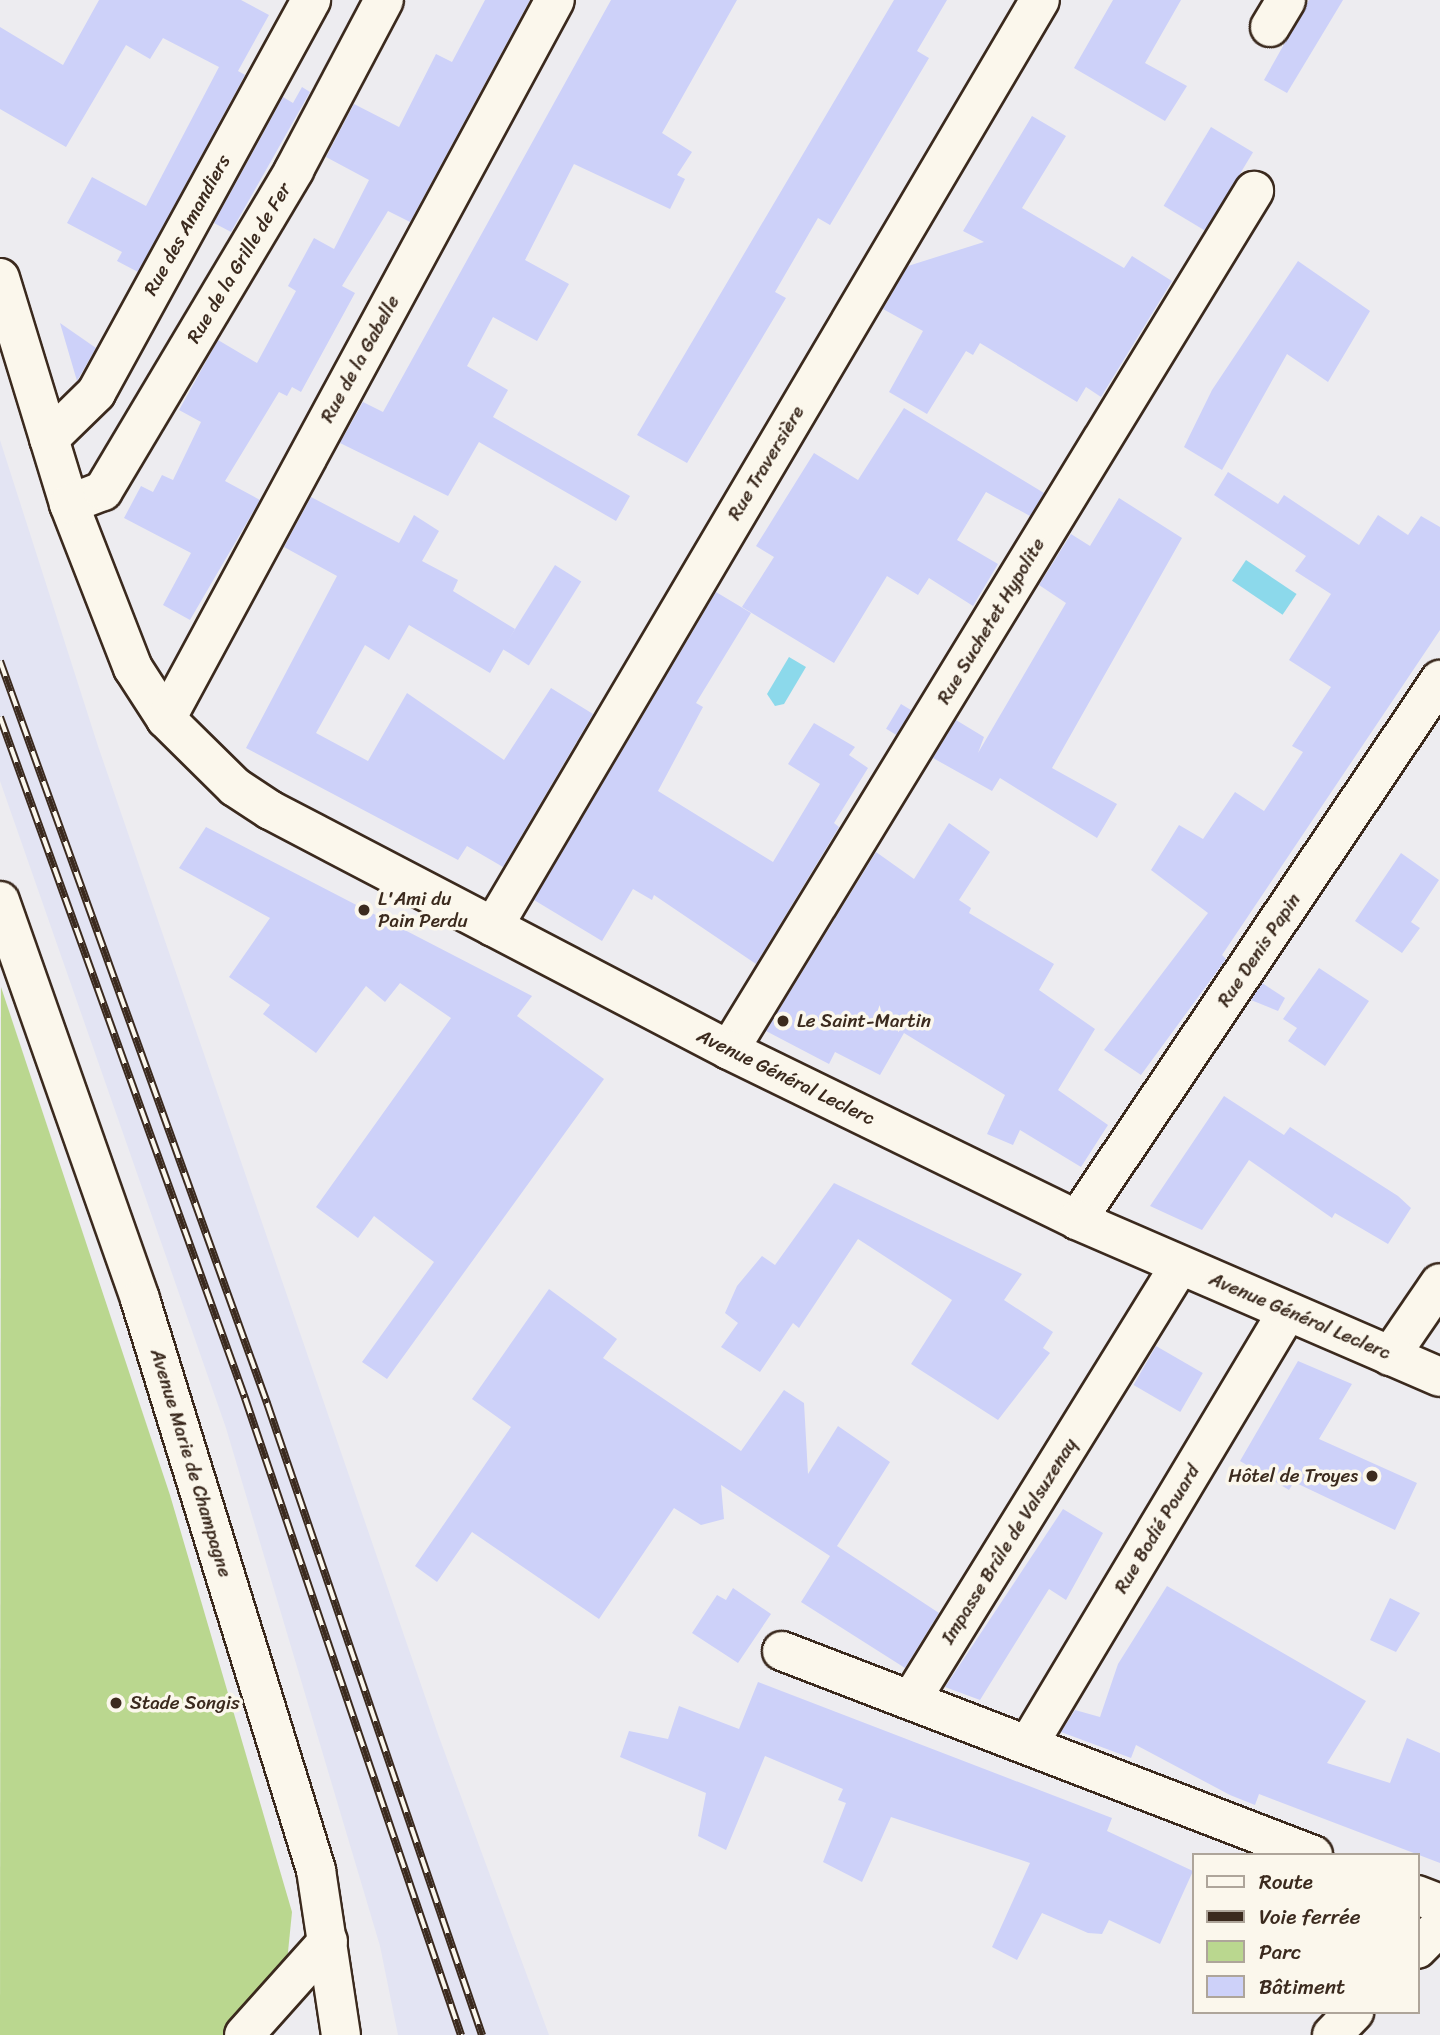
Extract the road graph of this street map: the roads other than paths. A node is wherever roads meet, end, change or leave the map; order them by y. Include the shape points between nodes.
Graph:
1 (311, 0) edge
2 (384, 0) edge
3 (555, 0) edge
4 (1040, 0) edge
5 (1254, 191) dead end
6 (0, 278) edge
7 (49, 439) junction
8 (69, 504) junction
9 (1440, 680) edge
10 (166, 719) junction
11 (0, 901) edge
12 (493, 927) junction
13 (729, 1050) junction
14 (1077, 1220) junction
15 (1180, 1265) junction
16 (1440, 1283) edge
17 (1287, 1312) junction
18 (1391, 1356) junction
19 (1440, 1377) edge
20 (782, 1651) dead end
21 (911, 1700) junction
22 (1028, 1745) junction
23 (1307, 1853) edge
24 (1419, 1896) edge
25 (1440, 1904) edge
26 (1440, 1926) edge
27 (328, 1941) junction
28 (1419, 1947) edge
29 (1352, 2014) edge
30 (244, 2035) edge
31 (341, 2035) edge
32 (1332, 2035) edge

1 - 7 street, Rue des Amandiers via 96,393
2 - 8 street, Rue de la Grille de Fer via 294,170 112,477 103,491
3 - 10 street, Rue de la Gabelle
4 - 12 street, Rue Traversière
5 - 13 street, Rue Suchetet Hypolite
6 - 7 street, Avenue Général Leclerc
7 - 8 street, Avenue Général Leclerc
8 - 10 street, Avenue Général Leclerc via 133,668
9 - 14 street, Rue Denis Papin
10 - 12 street, Avenue Général Leclerc via 235,787 270,810
11 - 27 street, Avenue Marie de Champagne via 140,1299 316,1870
12 - 13 street, Avenue Général Leclerc
13 - 14 street, Avenue Général Leclerc
14 - 15 street, Avenue Général Leclerc
15 - 17 street, Avenue Général Leclerc
15 - 21 street, Impasse Brûle de Valsuzenay
16 - 18 street
17 - 18 street, Avenue Général Leclerc
17 - 22 street, Rue Bodié Pouard
18 - 19 street, Avenue Général Leclerc
20 - 21 street
21 - 22 street
22 - 23 street
24 - 25 street
26 - 28 street
27 - 30 street
27 - 31 street, Avenue Marie de Champagne
29 - 32 street

